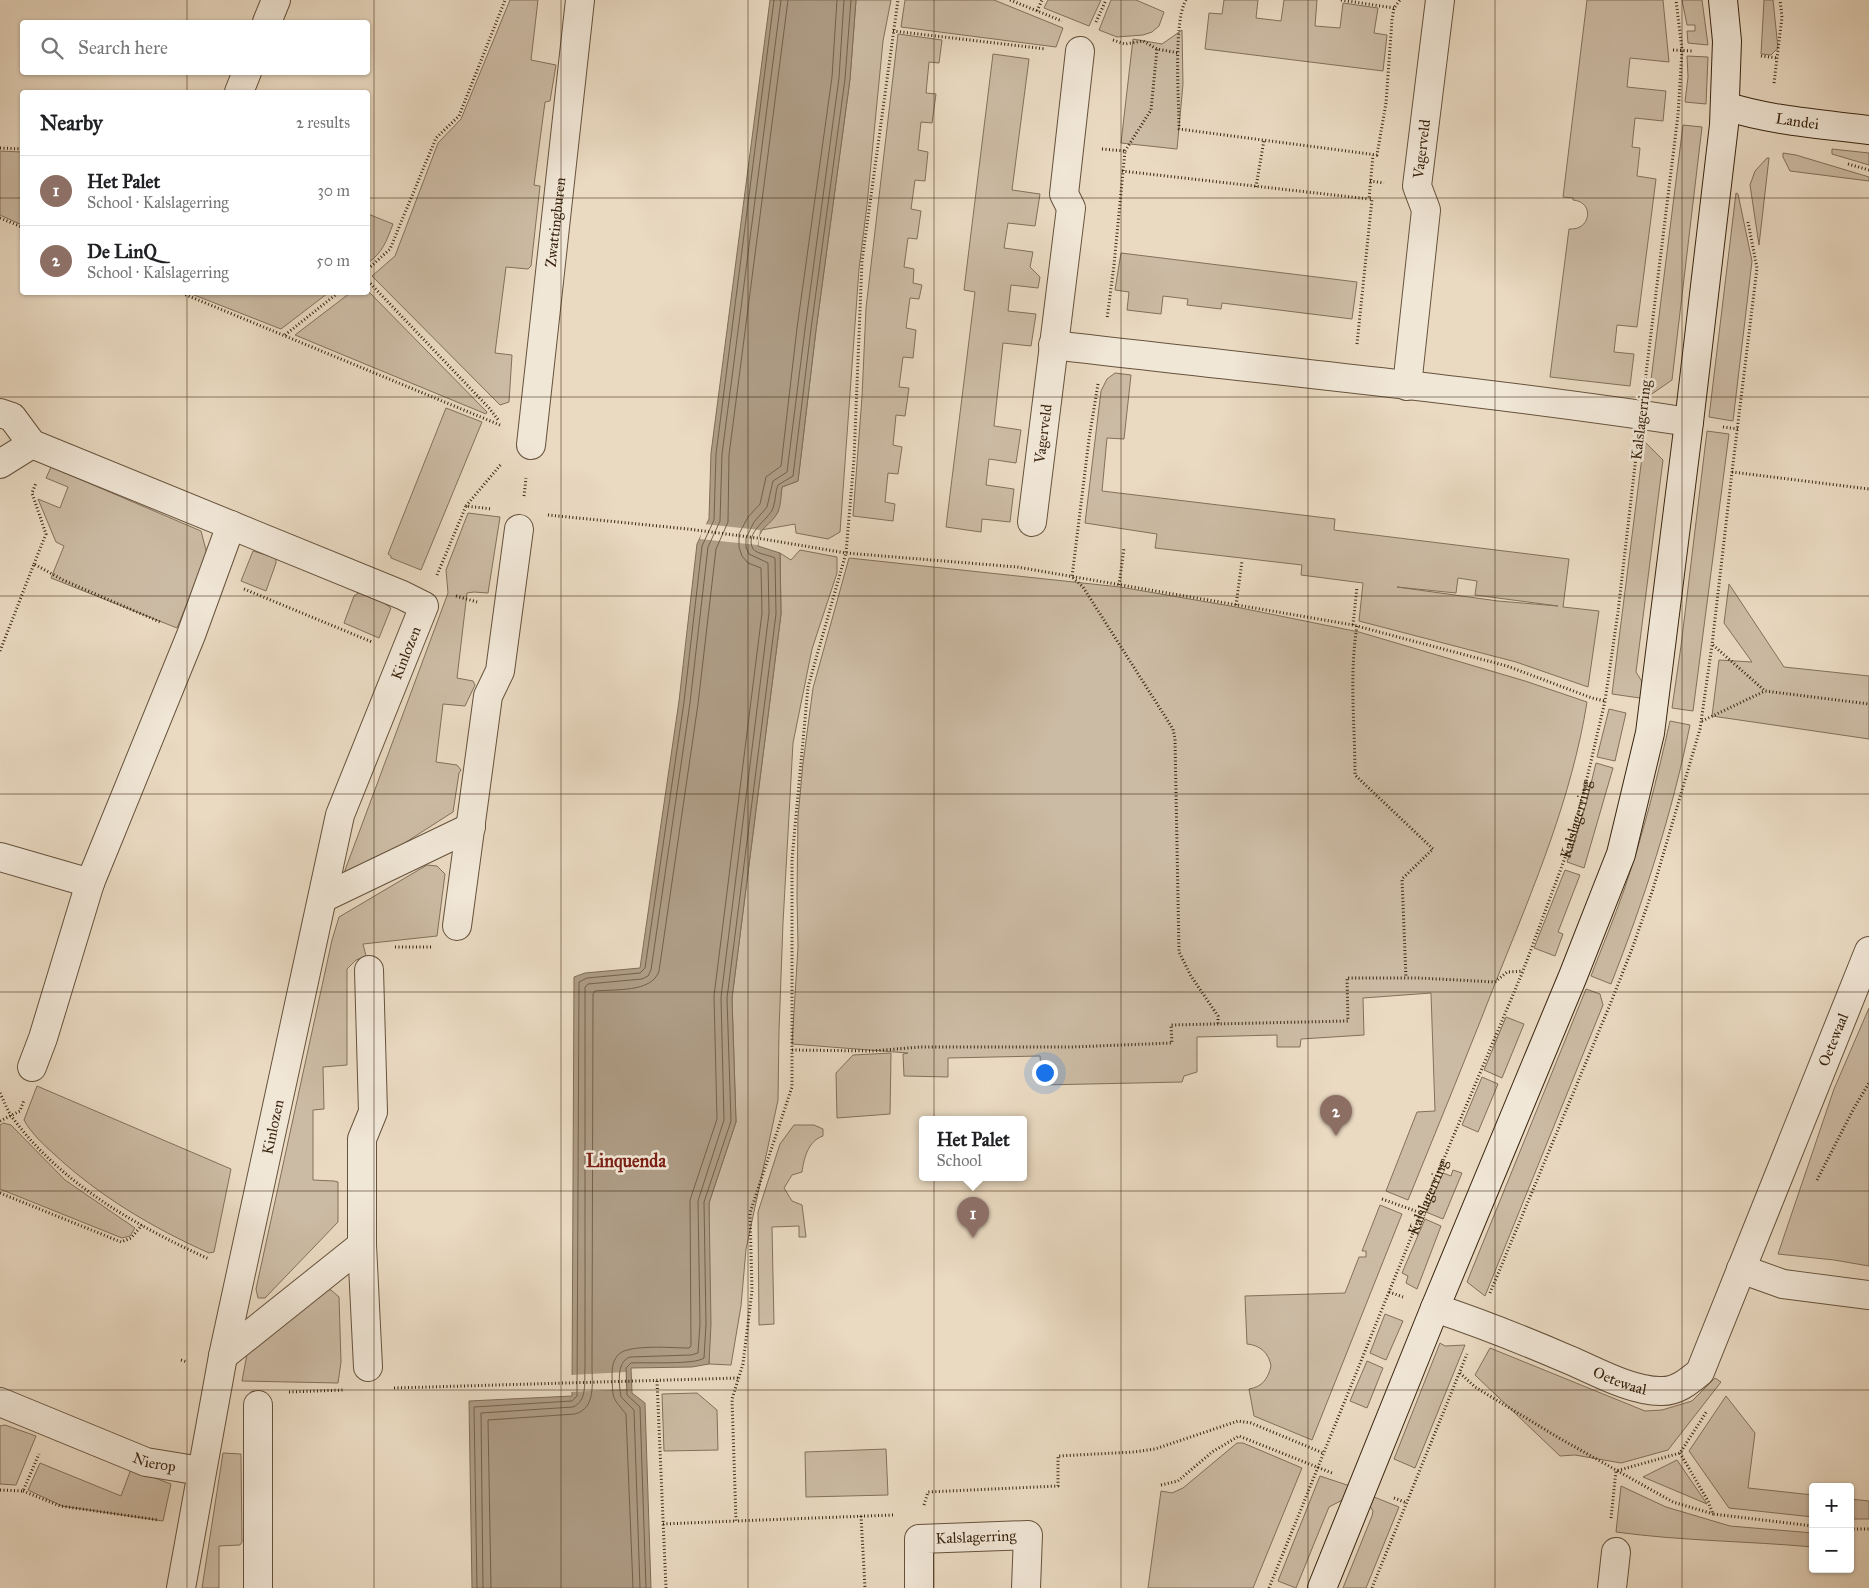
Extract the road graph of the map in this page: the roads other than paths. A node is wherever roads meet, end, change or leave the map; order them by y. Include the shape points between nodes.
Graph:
1 (276, 0) edge
2 (580, 0) edge
3 (1440, 0) edge
4 (1723, 0) edge
5 (268, 20) edge
6 (1080, 51) road end
7 (246, 75) edge
8 (241, 90) edge
9 (1726, 106) junction
10 (1869, 130) edge
11 (1053, 345) junction
12 (1407, 386) junction
13 (0, 412) edge
14 (1689, 422) junction
15 (531, 446) road end
16 (41, 447) junction
17 (0, 464) edge
18 (1032, 522) dead end
19 (231, 525) junction
20 (520, 529) road end
21 (470, 827) junction
22 (0, 857) edge
23 (90, 883) junction
24 (323, 898) junction
25 (457, 926) road end
26 (1869, 951) edge
27 (369, 970) road end
28 (32, 1067) dead end
29 (362, 1245) junction
30 (1741, 1269) junction
31 (1869, 1295) edge
32 (1435, 1308) junction
33 (223, 1356) junction
34 (368, 1367) road end
35 (268, 1398) road end
36 (0, 1402) edge
37 (201, 1471) junction
38 (1616, 1552) road end
39 (181, 1588) edge
40 (258, 1588) edge
41 (919, 1588) edge
42 (1026, 1588) edge
43 (1322, 1588) edge
44 (1612, 1588) edge

1 - 5 street
2 - 15 street, Zwattingburen
3 - 12 street, Vagerveld via 1417,186 1426,210
4 - 9 street via 1727,41
6 - 11 street, Vagerveld via 1064,194 1071,208
7 - 8 street
9 - 10 street, Landei via 1749,114 1790,121
9 - 14 street
11 - 12 street
11 - 18 street, Vagerveld
12 - 14 street
13 - 16 street via 12,418
14 - 32 street via 1650,733 1621,854
16 - 17 street
16 - 19 street, Kinlozen
19 - 23 street via 192,635
19 - 24 street, Kinlozen via 424,606 340,815
20 - 21 street via 500,671 488,696
21 - 24 street
21 - 25 street
22 - 23 street
23 - 28 street
24 - 33 street, Kinlozen
26 - 30 street, Oetewaal
27 - 29 street via 373,1112 362,1139
29 - 33 street
29 - 34 street
30 - 31 street via 1783,1284
30 - 32 street, Oetewaal via 1700,1372 1672,1390 1650,1390 1627,1384 1490,1326
32 - 43 street
33 - 37 street, Kinlozen
35 - 40 street
36 - 37 street, Nierop via 146,1462
37 - 39 street
38 - 44 street
41 - 42 street, Kalslagerring via 920,1539 1028,1535

